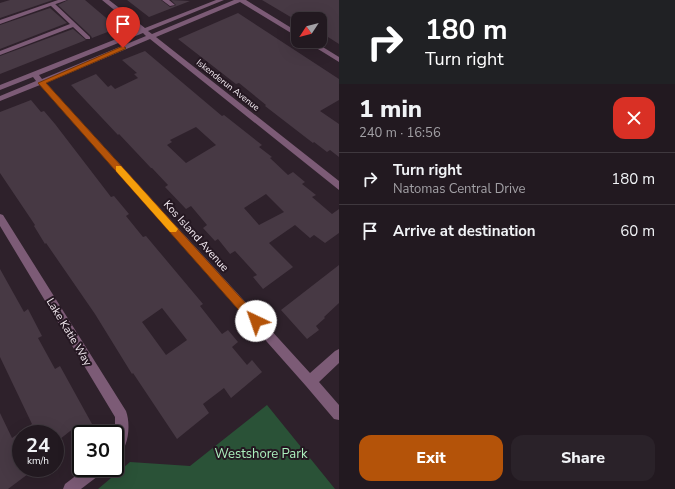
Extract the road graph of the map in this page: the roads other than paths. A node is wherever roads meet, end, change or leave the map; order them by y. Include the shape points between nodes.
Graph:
1 (64, 0) edge
2 (105, 0) edge
3 (165, 0) edge
4 (221, 0) edge
5 (241, 0) edge
6 (52, 4) junction
7 (172, 5) dead end
8 (0, 22) edge
9 (74, 25) junction
10 (144, 31) junction
11 (291, 31) edge
12 (151, 37) junction
13 (88, 38) dead end
14 (319, 48) edge
15 (0, 53) edge
16 (339, 60) edge
17 (34, 74) junction
18 (42, 83) junction
19 (0, 88) edge
20 (0, 99) edge
21 (339, 186) edge
22 (0, 218) edge
23 (339, 355) edge
24 (310, 382) junction
25 (339, 414) edge
26 (121, 425) edge
27 (85, 477) edge
28 (70, 489) edge

1 - 6 street
2 - 10 street, Iskenderun Avenue
3 - 7 lane
4 - 10 street
5 - 11 street
5 - 12 street
6 - 8 street
6 - 9 lane
9 - 13 lane
9 - 15 lane
10 - 12 street, Iskenderun Avenue
10 - 17 street
12 - 18 street
12 - 21 street, Iskenderun Avenue
14 - 16 street
17 - 18 street, Kos Island Avenue
17 - 19 street
18 - 20 street
18 - 24 street, Kos Island Avenue
22 - 26 street, Lake Katie Way via 121,416
23 - 24 street
24 - 25 street, Kos Island Avenue
27 - 28 street

